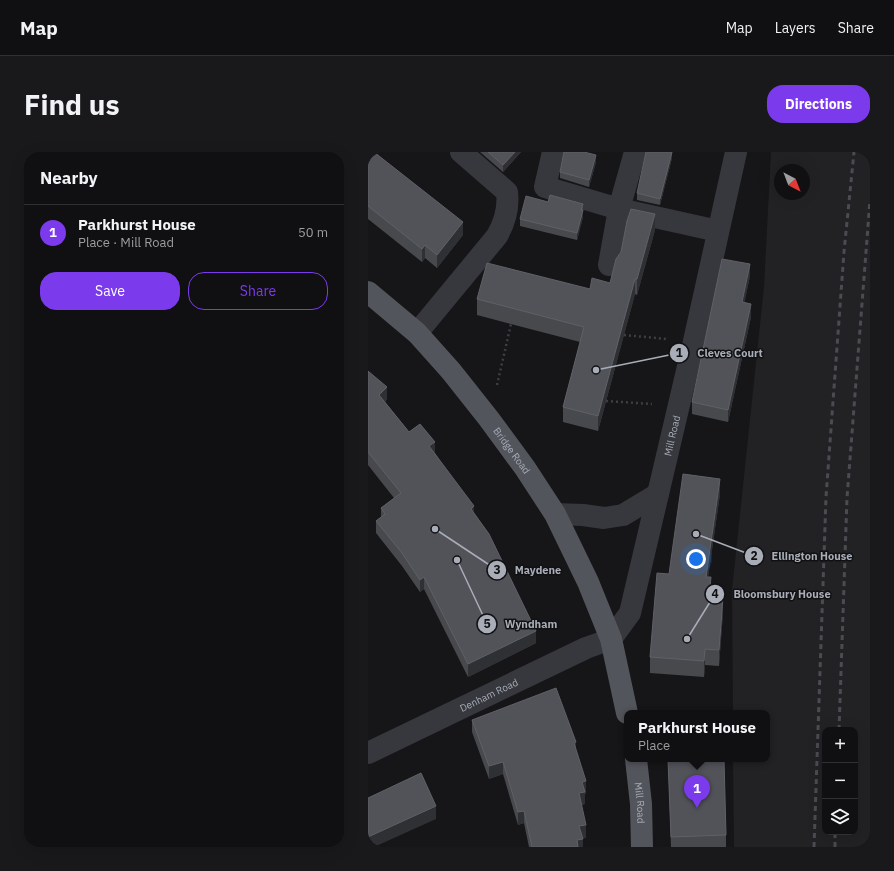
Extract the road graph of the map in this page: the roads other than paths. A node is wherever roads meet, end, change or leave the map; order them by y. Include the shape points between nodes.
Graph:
1 (461, 152) edge
2 (552, 152) edge
3 (635, 152) edge
4 (736, 152) edge
5 (619, 209) junction
6 (718, 231) junction
7 (609, 264) dead end
8 (368, 292) edge
9 (417, 333) junction
10 (658, 494) junction
11 (554, 514) junction
12 (611, 639) junction
13 (626, 710) edge
14 (368, 753) edge
15 (636, 762) edge
16 (642, 847) edge

1 - 9 street via 506,192 508,202 503,224 497,236
2 - 5 street via 545,187
3 - 5 street
4 - 6 street, Mill Road
5 - 6 street
5 - 7 street
6 - 10 street, Mill Road
8 - 9 main road, Bridge Road
9 - 11 main road, Bridge Road via 489,419 525,468
10 - 11 street via 623,515 604,518
10 - 12 street, Mill Road via 630,613
11 - 12 main road, Bridge Road via 588,582
12 - 13 main road
12 - 14 street, Denham Road via 586,648
15 - 16 main road, Mill Road

